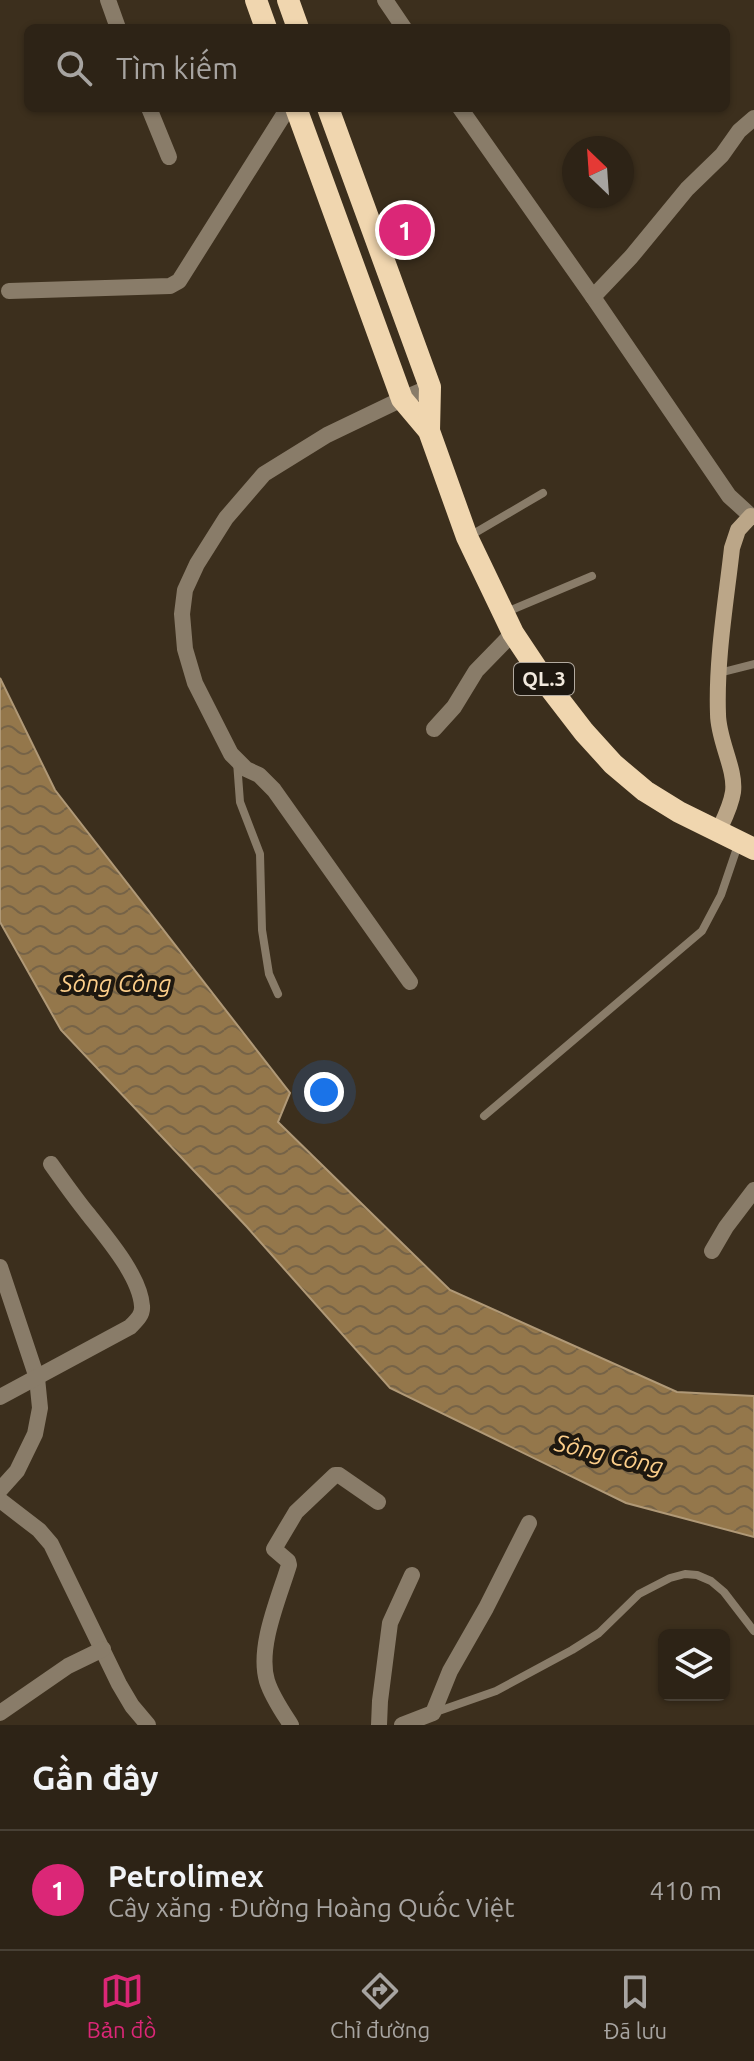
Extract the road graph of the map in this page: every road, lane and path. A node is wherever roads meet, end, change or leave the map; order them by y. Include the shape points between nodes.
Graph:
1 (108, 0) edge
2 (256, 0) edge
3 (288, 0) edge
4 (385, 0) edge
5 (117, 24) edge
6 (265, 24) edge
7 (297, 24) edge
8 (401, 24) edge
9 (151, 112) edge
10 (285, 112) edge
11 (297, 112) edge
12 (329, 112) edge
13 (463, 112) edge
14 (754, 118) edge
15 (169, 157) dead end
16 (9, 291) dead end
17 (593, 297) junction
18 (430, 387) junction
19 (402, 399) junction
20 (429, 431) junction
21 (543, 493) dead end
22 (753, 516) edge
23 (467, 537) junction
24 (592, 576) dead end
25 (508, 623) junction
26 (754, 664) edge
27 (719, 673) junction
28 (434, 729) dead end
29 (237, 759) junction
30 (718, 832) junction
31 (746, 846) edge
32 (410, 982) dead end
33 (278, 994) dead end
34 (484, 1116) dead end
35 (51, 1164) dead end
36 (754, 1190) edge
37 (712, 1251) dead end
38 (0, 1267) edge
39 (37, 1378) junction
40 (0, 1397) edge
41 (0, 1490) edge
42 (0, 1500) edge
43 (378, 1502) dead end
44 (529, 1523) dead end
45 (412, 1575) dead end
46 (754, 1631) edge
47 (103, 1649) junction
48 (0, 1713) edge
49 (433, 1713) junction
50 (148, 1725) edge
51 (291, 1725) edge
52 (379, 1725) edge
53 (402, 1725) edge

1 - 5 street
2 - 6 highway
3 - 7 highway
4 - 8 street
9 - 15 street
10 - 16 street via 179,281 170,286
11 - 19 highway, QL.3
12 - 18 highway, QL.3
13 - 17 street
14 - 17 street
17 - 22 street via 729,496
18 - 19 street
18 - 20 highway, QL.3
19 - 20 highway, QL.3
19 - 29 street via 327,435 264,474 226,518 185,590 185,649 195,683
20 - 23 highway, QL.3
21 - 23 lane
22 - 27 main road via 738,530 732,548
23 - 25 highway, QL.3
24 - 25 lane
25 - 28 street
25 - 30 highway, QL.3 via 547,684 613,764 645,791
26 - 27 lane
27 - 30 main road via 717,716 734,789
29 - 32 street via 274,790
29 - 33 lane via 240,802 260,854 262,930
30 - 31 highway, QL.3
31 - 34 lane via 702,931
35 - 39 street via 113,1245 132,1277 142,1312 130,1327
36 - 37 street
38 - 39 street
39 - 40 street
39 - 41 street via 40,1408 35,1434 17,1471
42 - 47 street via 51,1544
43 - 51 street via 339,1475 330,1477 296,1512 274,1549 289,1565 265,1645 266,1677
44 - 49 street
45 - 52 street via 390,1623
46 - 49 lane via 711,1581 685,1574 639,1594 599,1633 572,1650 496,1691
47 - 48 street via 68,1666
47 - 50 street via 132,1706
49 - 53 street

